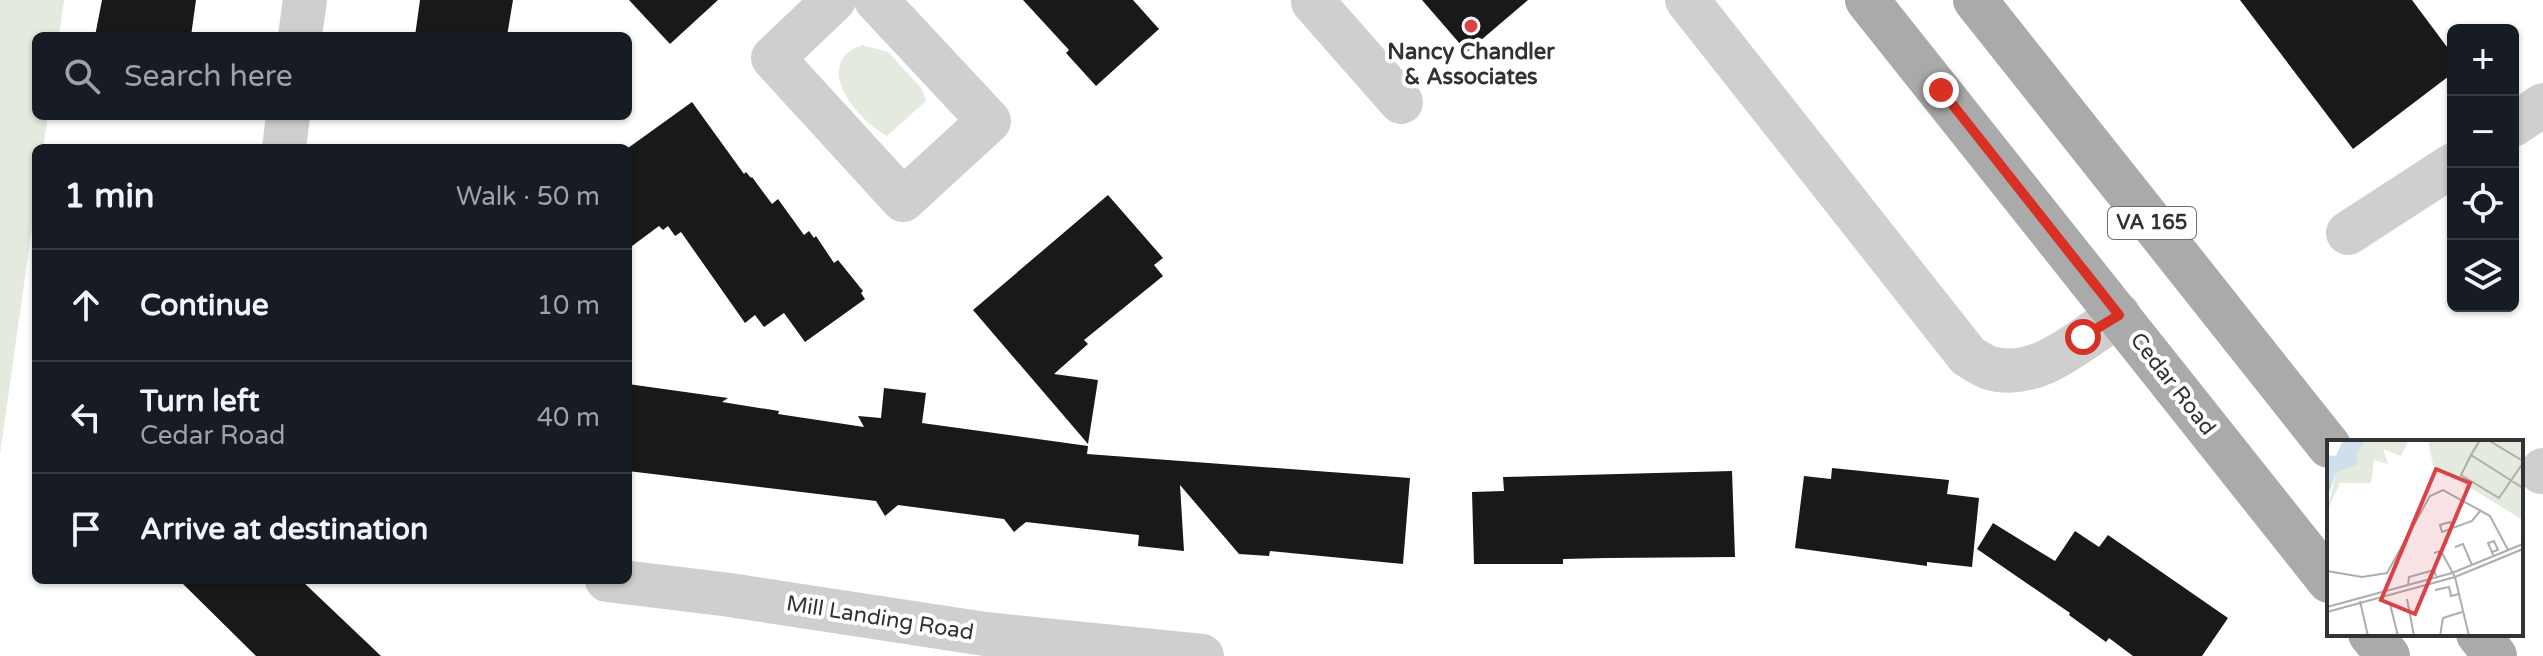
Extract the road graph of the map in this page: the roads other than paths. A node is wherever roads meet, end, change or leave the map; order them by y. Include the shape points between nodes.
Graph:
1 (305, 0) edge
2 (834, 0) edge
3 (876, 0) edge
4 (1315, 0) edge
5 (1687, 0) edge
6 (1867, 0) edge
7 (1975, 0) edge
8 (301, 32) edge
9 (1401, 102) dead end
10 (2543, 105) edge
11 (288, 120) edge
12 (2519, 121) edge
13 (284, 144) edge
14 (2448, 168) edge
15 (2348, 233) dead end
16 (2119, 315) junction
17 (2327, 443) edge
18 (2327, 578) edge
19 (632, 583) edge
20 (2372, 636) edge
21 (2480, 636) edge
22 (1202, 656) edge
23 (2388, 656) edge
24 (2495, 656) edge

1 - 8 street
2 - 3 street via 773,58 903,200 989,121
4 - 9 street
5 - 16 street via 1968,356 1990,368 2017,371 2041,365
6 - 16 main road, Cedar Road
7 - 17 main road, VA 165
10 - 12 street
11 - 13 street
14 - 15 street
16 - 18 main road, Cedar Road
19 - 22 street, Mill Landing Road via 985,634
20 - 23 main road
21 - 24 main road

